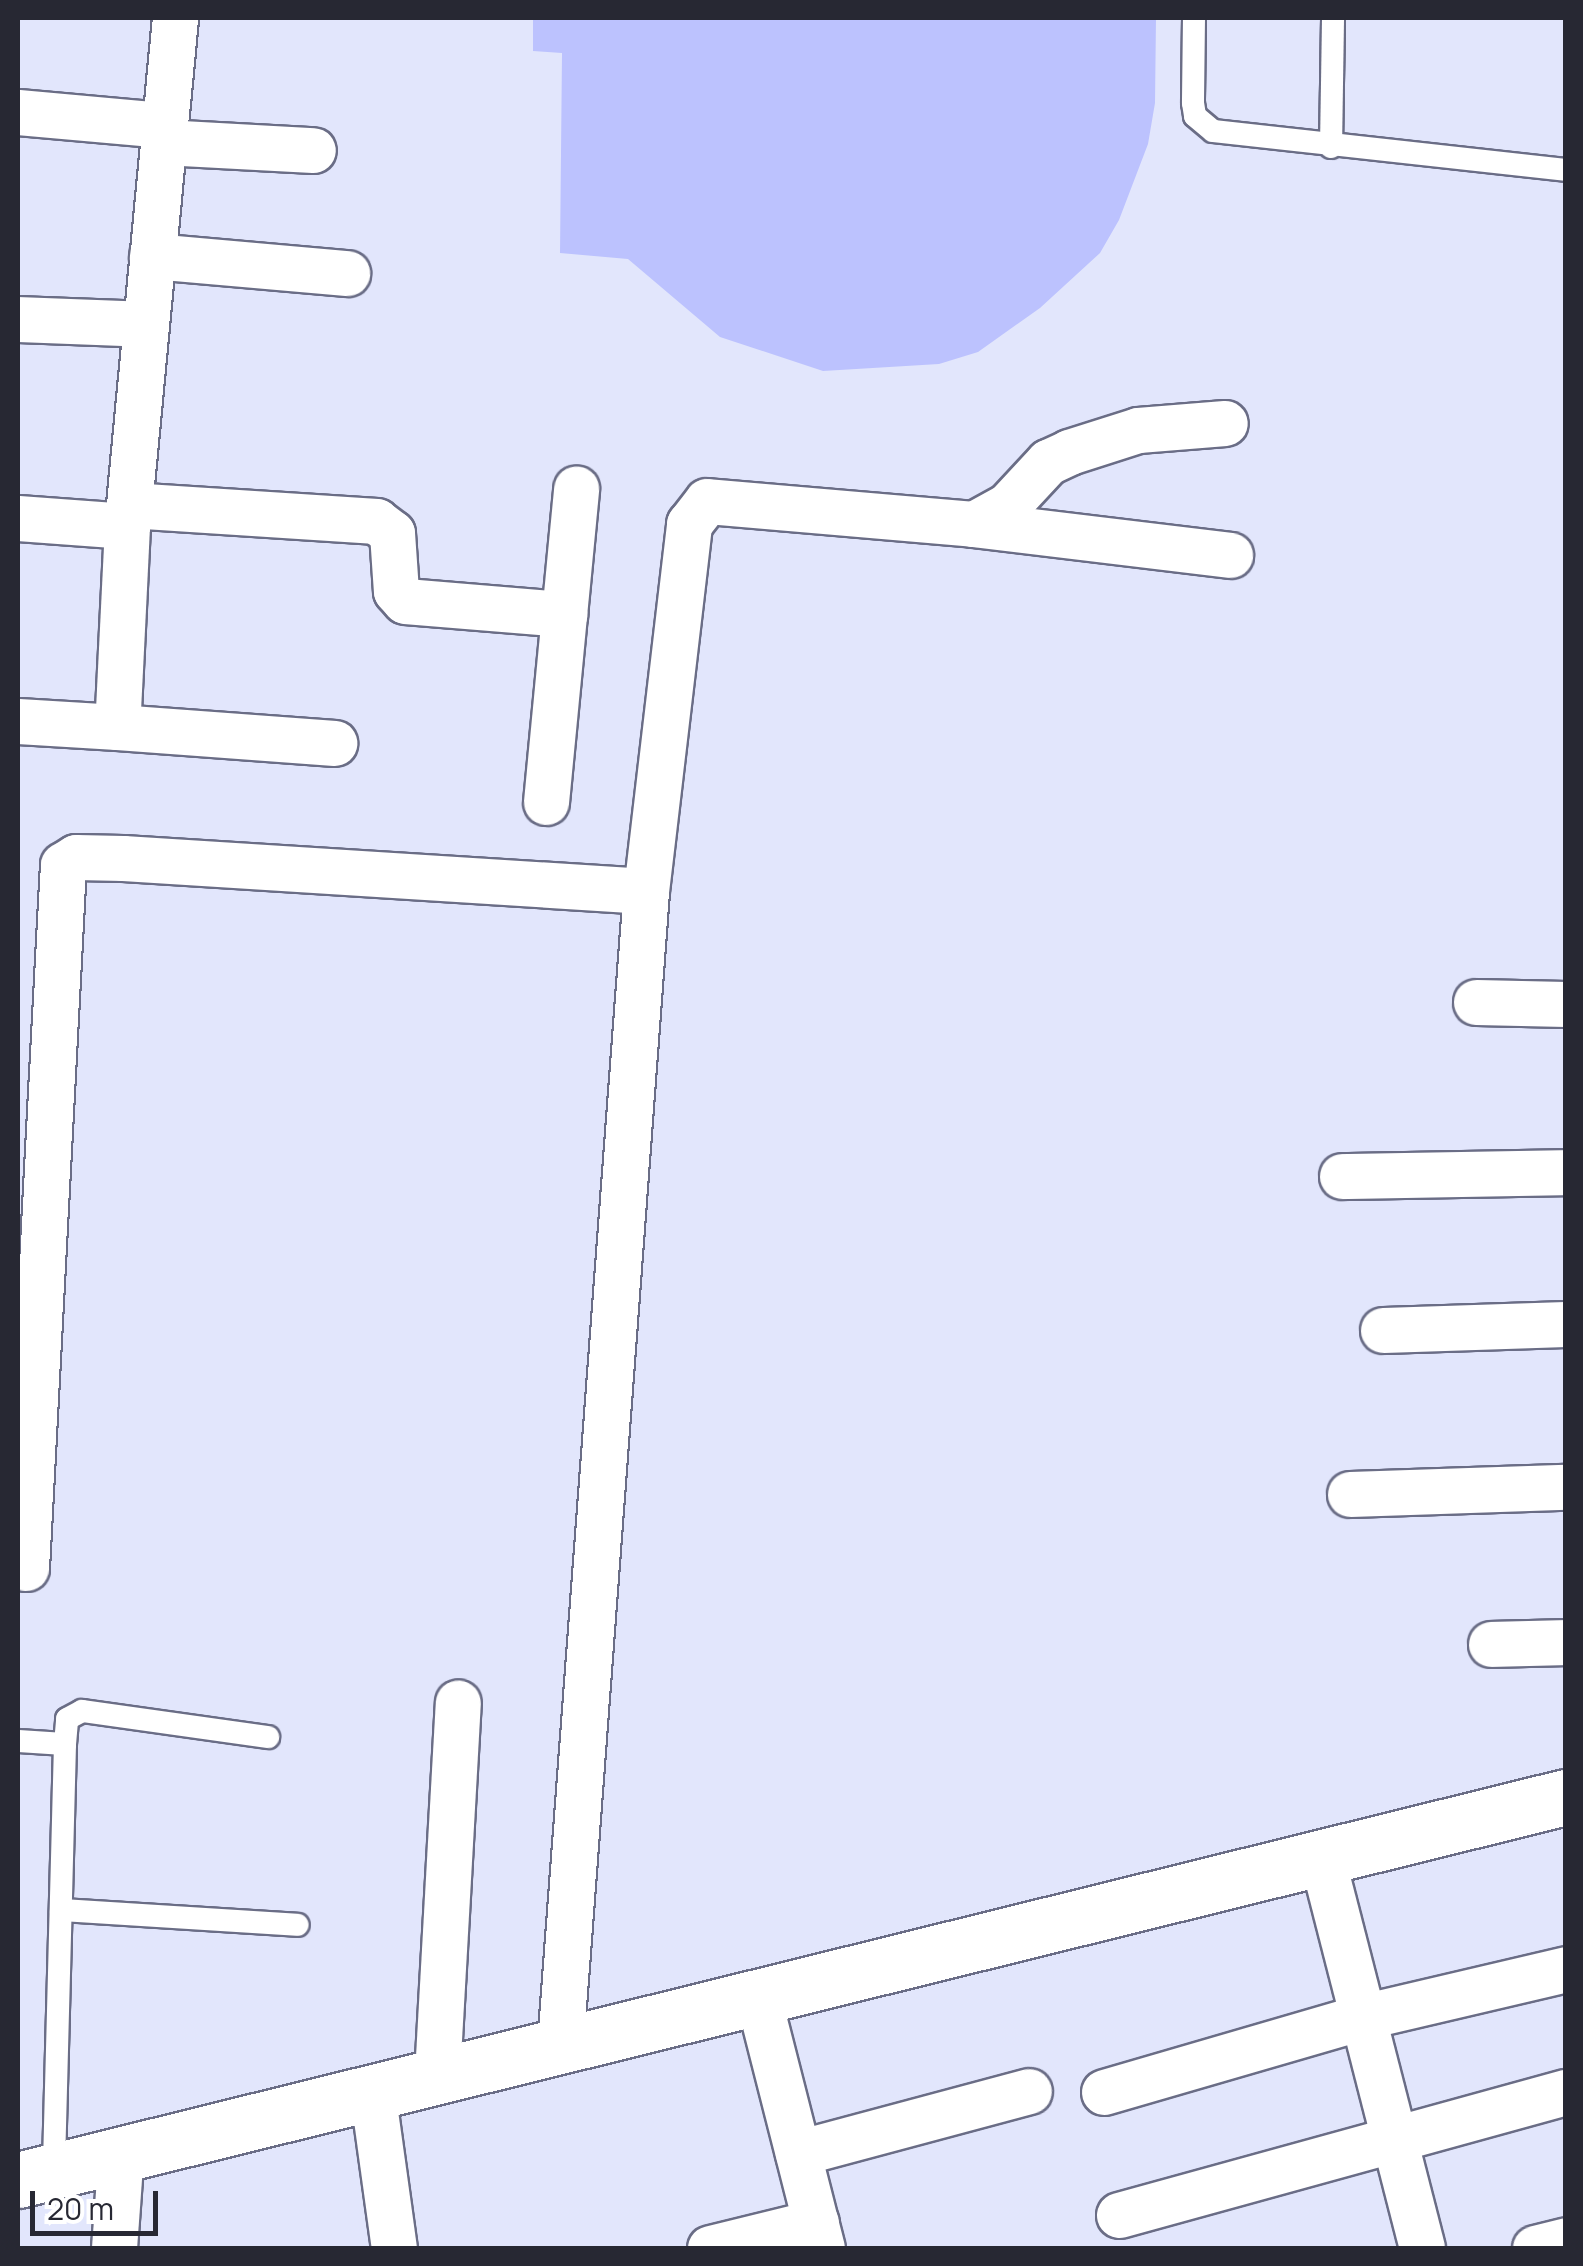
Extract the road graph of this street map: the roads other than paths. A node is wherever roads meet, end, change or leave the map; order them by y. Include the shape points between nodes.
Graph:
1 (175, 18) edge
2 (1194, 18) edge
3 (1333, 18) edge
4 (18, 112) edge
5 (164, 133) junction
6 (1331, 147) junction
7 (313, 150) dead end
8 (1566, 170) edge
9 (152, 256) junction
10 (347, 273) dead end
11 (18, 319) edge
12 (146, 324) junction
13 (1224, 423) dead end
14 (576, 488) dead end
15 (128, 516) junction
16 (18, 518) edge
17 (974, 524) junction
18 (1230, 555) dead end
19 (564, 614) junction
20 (18, 721) edge
21 (117, 726) junction
22 (334, 744) dead end
23 (546, 802) dead end
24 (646, 891) junction
25 (1476, 1002) dead end
26 (1566, 1004) edge
27 (1566, 1172) edge
28 (1342, 1176) dead end
29 (1566, 1324) edge
30 (1383, 1330) dead end
31 (1566, 1488) edge
32 (1350, 1494) dead end
33 (26, 1568) dead end
34 (1566, 1642) edge
35 (1491, 1644) dead end
36 (458, 1703) dead end
37 (268, 1738) dead end
38 (18, 1741) edge
39 (65, 1744) junction
40 (1566, 1797) edge
41 (1323, 1862) junction
42 (61, 1910) junction
43 (298, 1925) dead end
44 (1566, 1969) edge
45 (758, 1998) junction
46 (1362, 2017) junction
47 (560, 2045) junction
48 (437, 2075) junction
49 (372, 2090) junction
50 (1029, 2091) dead end
51 (1104, 2092) dead end
52 (1566, 2092) edge
53 (1394, 2139) junction
54 (121, 2150) junction
55 (798, 2153) junction
56 (36, 2175) edge
57 (1120, 2215) dead end
58 (819, 2235) edge
59 (1566, 2240) edge
60 (114, 2248) edge
61 (394, 2248) edge
62 (710, 2248) edge
63 (1422, 2248) edge
64 (1535, 2248) edge

1 - 5 street
2 - 6 lane via 1192,103 1202,124
3 - 6 lane
4 - 5 street
5 - 7 street
5 - 9 street
6 - 8 lane
9 - 10 street
9 - 12 street
11 - 12 street
12 - 15 street
13 - 17 street via 1138,430 1068,452 1048,462 1008,505
14 - 19 street
15 - 16 street
15 - 19 street via 376,522 392,533 396,590 404,601
15 - 21 street
17 - 18 street
17 - 24 street via 728,498 696,509
19 - 23 street
20 - 21 street
21 - 22 street
24 - 33 street via 67,860
24 - 47 street
25 - 26 street
27 - 28 street
29 - 30 street
31 - 32 street
34 - 35 street
36 - 48 street
37 - 39 lane via 82,1711 67,1719
38 - 39 lane
39 - 42 lane
40 - 41 street
41 - 45 street
41 - 46 street
42 - 43 lane
42 - 56 lane
44 - 46 street
45 - 47 street
45 - 55 street
46 - 51 street
46 - 53 street
47 - 48 street
48 - 49 street
49 - 54 street
49 - 61 street
50 - 55 street
52 - 53 street
53 - 57 street
53 - 63 street
54 - 56 street
54 - 60 street
55 - 58 street
58 - 62 street
59 - 64 street

